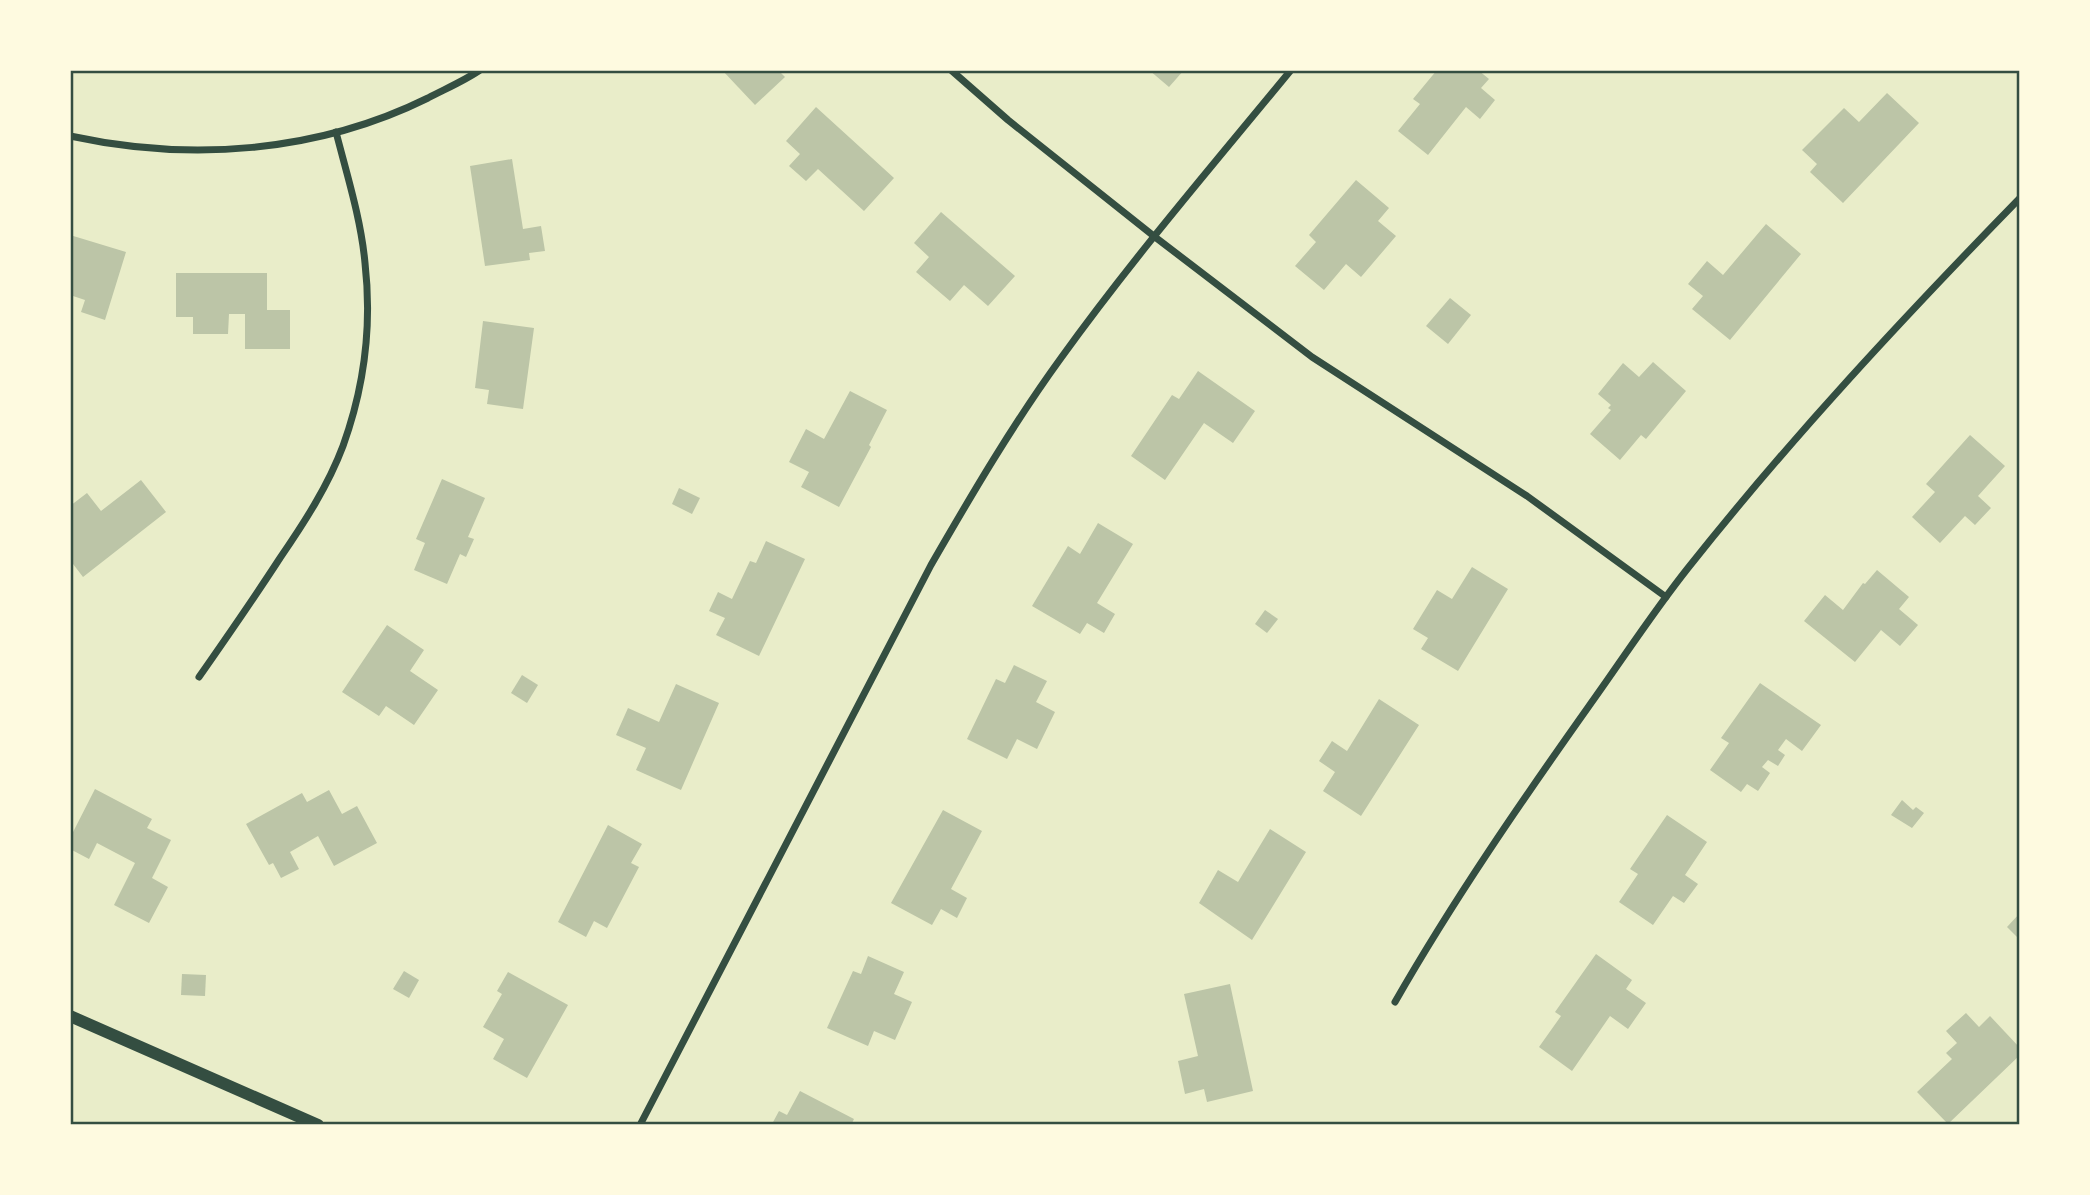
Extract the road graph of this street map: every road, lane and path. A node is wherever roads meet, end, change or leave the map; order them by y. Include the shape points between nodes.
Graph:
1 (480, 70) edge
2 (951, 70) edge
3 (1291, 70) edge
4 (336, 132) junction
5 (70, 136) edge
6 (2020, 198) edge
7 (1155, 237) junction
8 (1667, 597) junction
9 (199, 677) dead end
10 (1395, 1002) dead end
11 (70, 1016) edge
12 (318, 1125) edge
13 (640, 1125) edge

1 - 4 street via 399,112
2 - 7 street
3 - 7 street
4 - 5 street via 246,149 166,151
4 - 9 street via 365,262 366,351 357,397 326,484
6 - 8 street via 1815,417
7 - 8 street via 1312,357 1527,496
7 - 13 street via 1061,358 976,487
8 - 10 street via 1516,809
11 - 12 street

